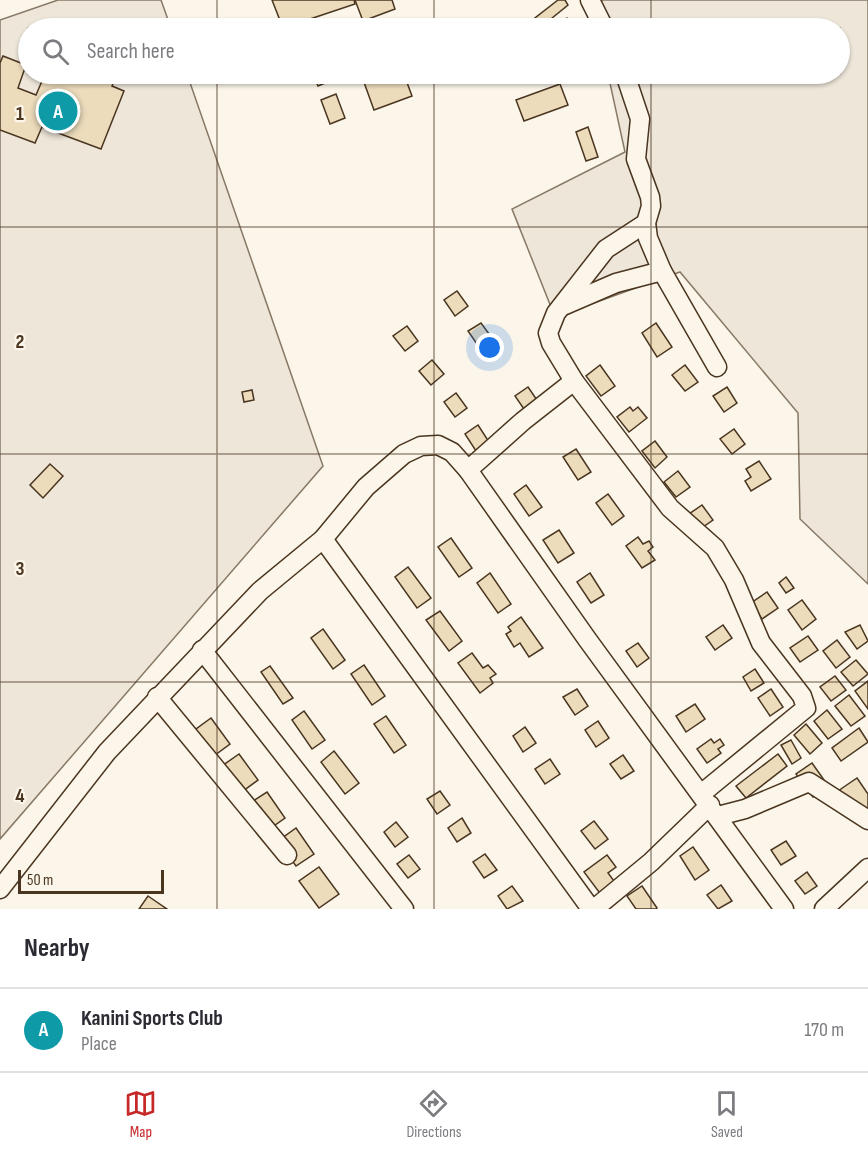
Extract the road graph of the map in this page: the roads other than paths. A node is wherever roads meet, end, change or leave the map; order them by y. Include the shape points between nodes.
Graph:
1 (590, 0) edge
2 (599, 18) edge
3 (629, 84) edge
4 (646, 224) junction
5 (662, 271) junction
6 (562, 306) junction
7 (717, 368) dead end
8 (574, 381) junction
9 (468, 470) junction
10 (323, 539) junction
11 (202, 650) junction
12 (157, 697) junction
13 (710, 805) junction
14 (868, 820) edge
15 (287, 855) dead end
16 (868, 868) edge
17 (0, 889) edge
18 (404, 909) edge
19 (592, 909) edge
20 (784, 909) edge
21 (824, 909) edge

1 - 2 street
3 - 4 street via 640,119 636,159 650,197
4 - 5 street
4 - 6 street via 606,249
5 - 6 street via 616,283
5 - 7 street
6 - 8 street via 548,333 555,354
8 - 9 street
8 - 13 street via 678,517 715,548 734,580 761,643 805,701 806,708
9 - 10 street via 452,452 438,445 421,446 404,454 366,487
9 - 13 street via 586,639
10 - 11 street via 268,584
10 - 19 street
11 - 12 street
11 - 18 street
12 - 15 street
12 - 17 street via 107,752
13 - 14 street via 745,809 808,782
13 - 19 street via 651,862
13 - 20 street
16 - 21 street

